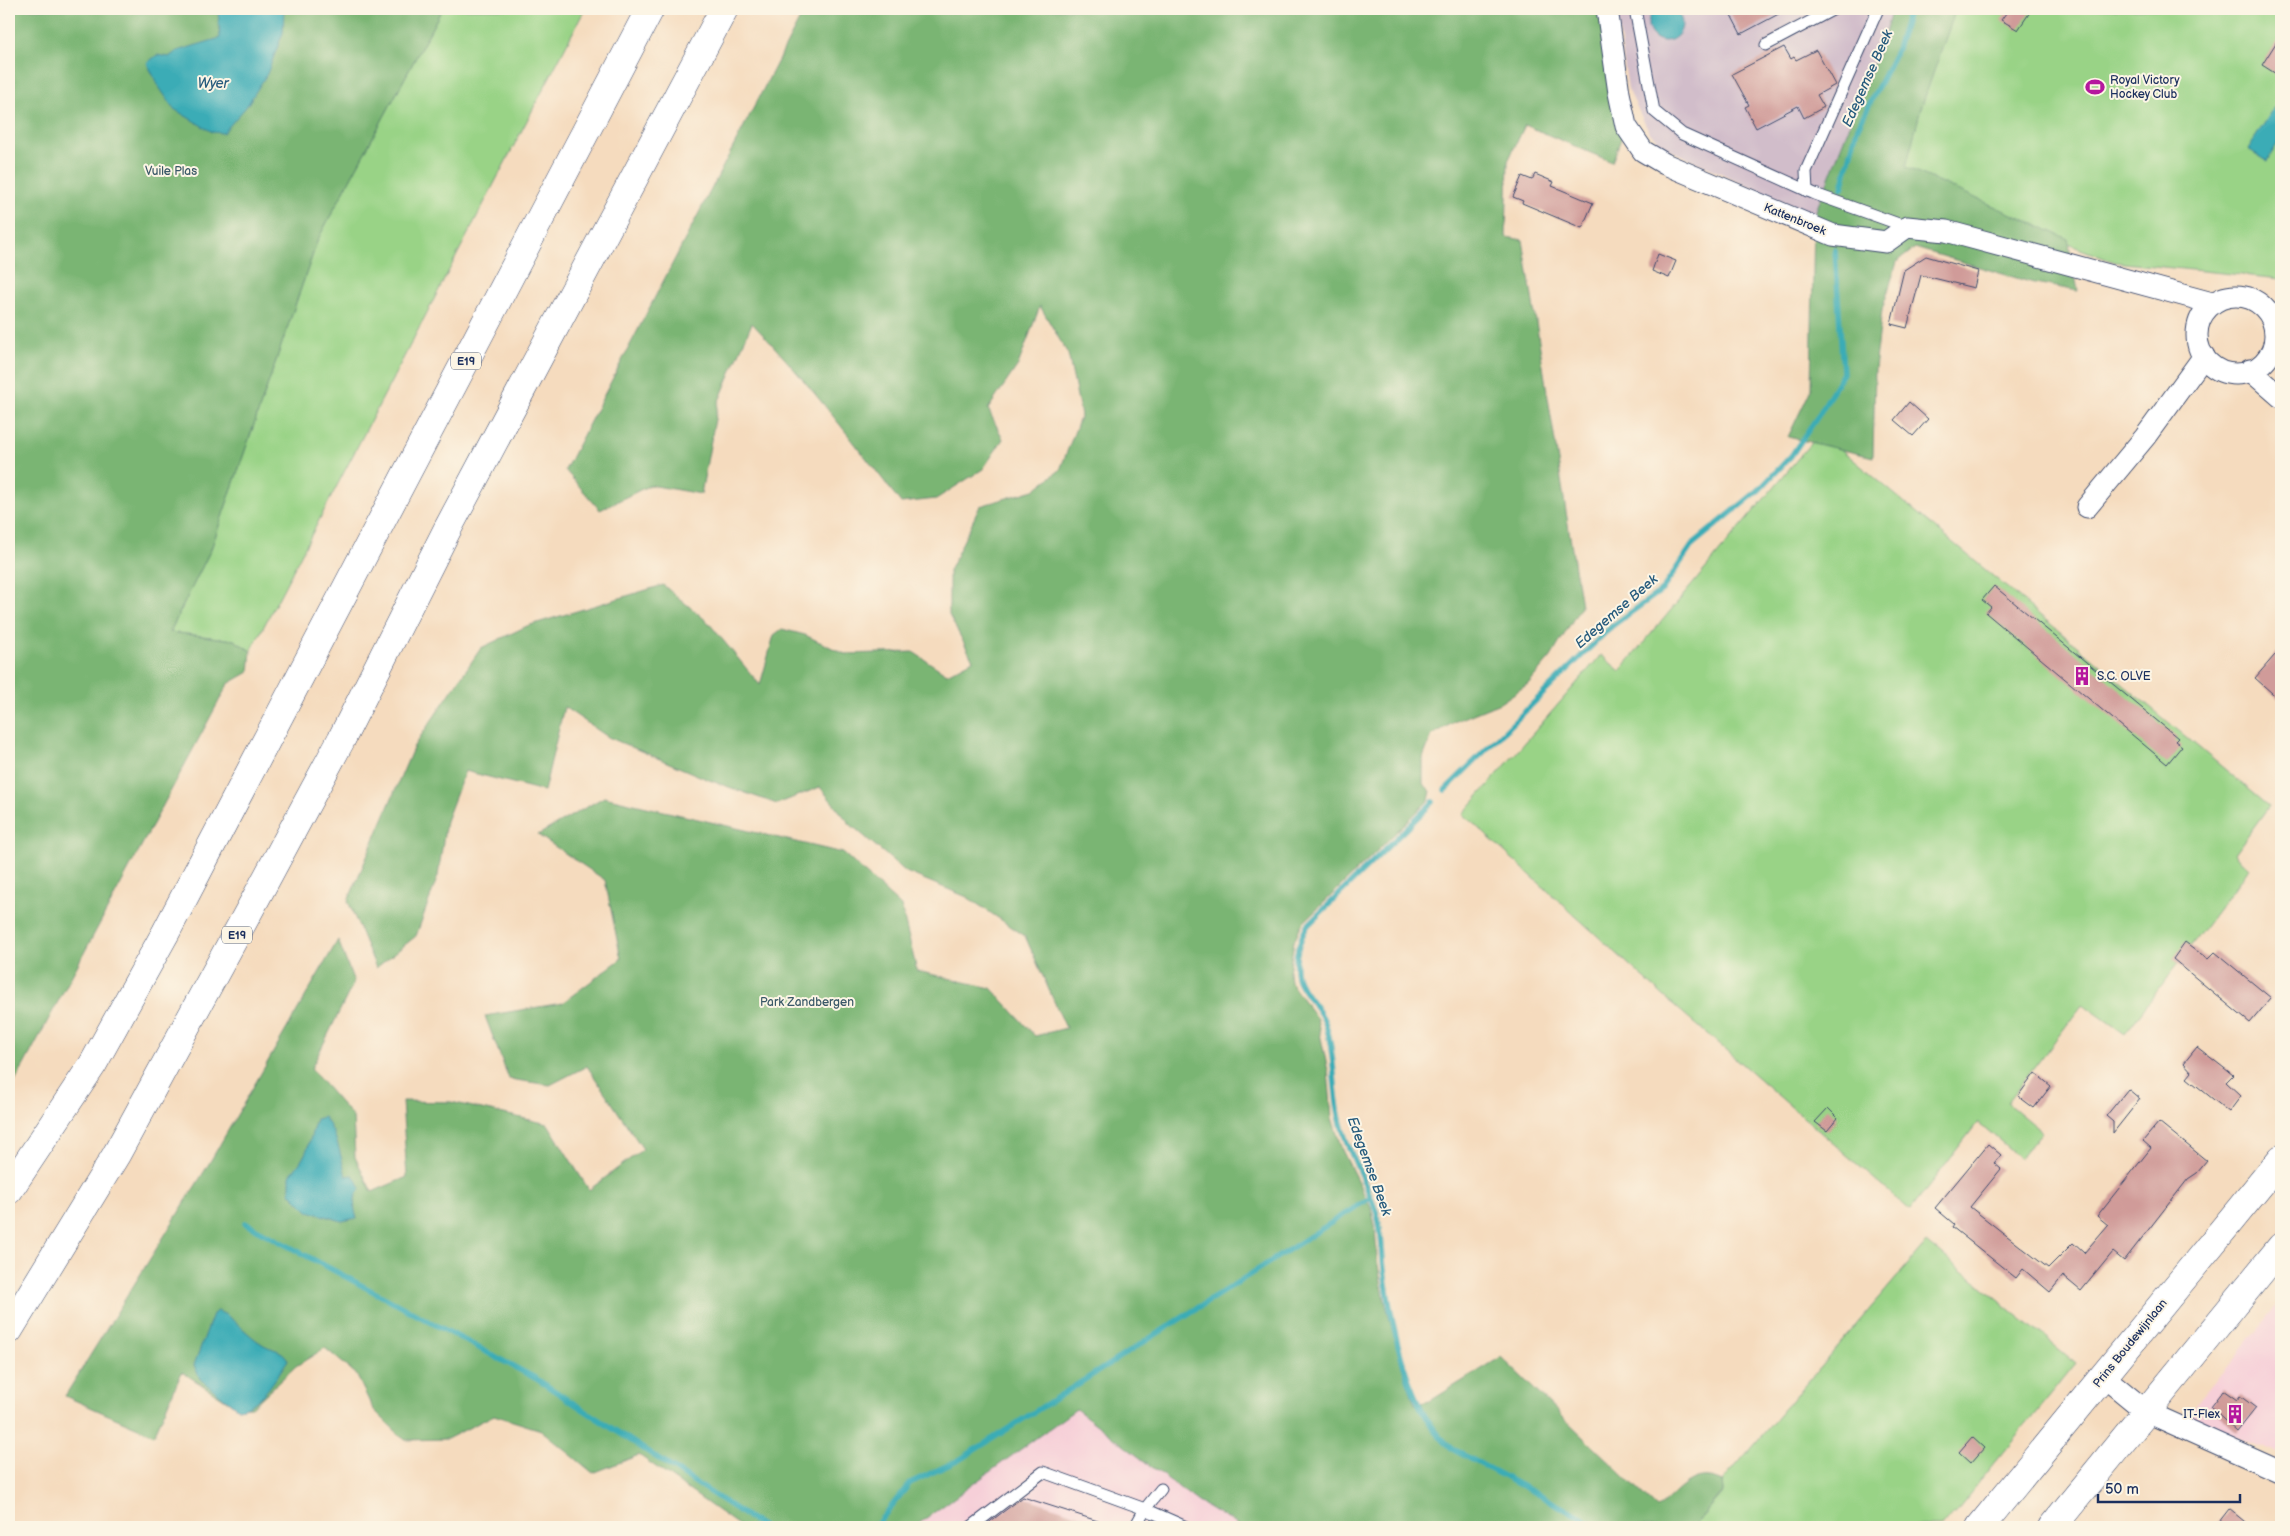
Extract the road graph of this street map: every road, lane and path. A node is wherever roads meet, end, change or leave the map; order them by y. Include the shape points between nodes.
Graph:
1 (650, 9) edge
2 (724, 9) edge
3 (1607, 9) edge
4 (1635, 9) edge
5 (1834, 9) edge
6 (1878, 9) edge
7 (1766, 45) dead end
8 (1807, 191) junction
9 (1907, 227) junction
10 (2212, 303) junction
11 (2276, 317) edge
12 (2204, 356) junction
13 (2250, 370) junction
14 (2281, 397) edge
15 (2087, 507) dead end
16 (2281, 1159) edge
17 (9, 1190) edge
18 (2281, 1246) edge
19 (9, 1330) edge
20 (2103, 1376) junction
21 (2147, 1412) junction
22 (2281, 1472) edge
23 (1161, 1489) dead end
24 (1145, 1509) junction
25 (971, 1527) edge
26 (1135, 1527) edge
27 (1186, 1527) edge
28 (1980, 1527) edge
29 (2052, 1527) edge

1 - 17 main road, E19 via 166,932 93,1064
2 - 19 main road, E19 via 452,521 261,890 116,1154
3 - 9 street, Kattenbroek via 1626,126 1643,151 1665,164 1833,235 1886,242
4 - 8 lane via 1654,111 1682,134
5 - 7 lane
6 - 8 lane via 1806,171
8 - 9 lane
9 - 10 street via 1946,231
10 - 11 street via 2229,296 2242,296 2254,300
10 - 12 street via 2200,319 2197,332
11 - 13 street via 2274,344 2260,365
12 - 13 street via 2212,366 2223,371 2236,374
12 - 15 street via 2145,437
13 - 14 street
16 - 20 main road, Prins Boudewijnlaan
18 - 21 main road
20 - 21 street
20 - 28 main road, Prins Boudewijnlaan
21 - 22 street
21 - 29 main road
23 - 24 lane
24 - 25 lane via 1043,1472
24 - 26 lane
24 - 27 lane

